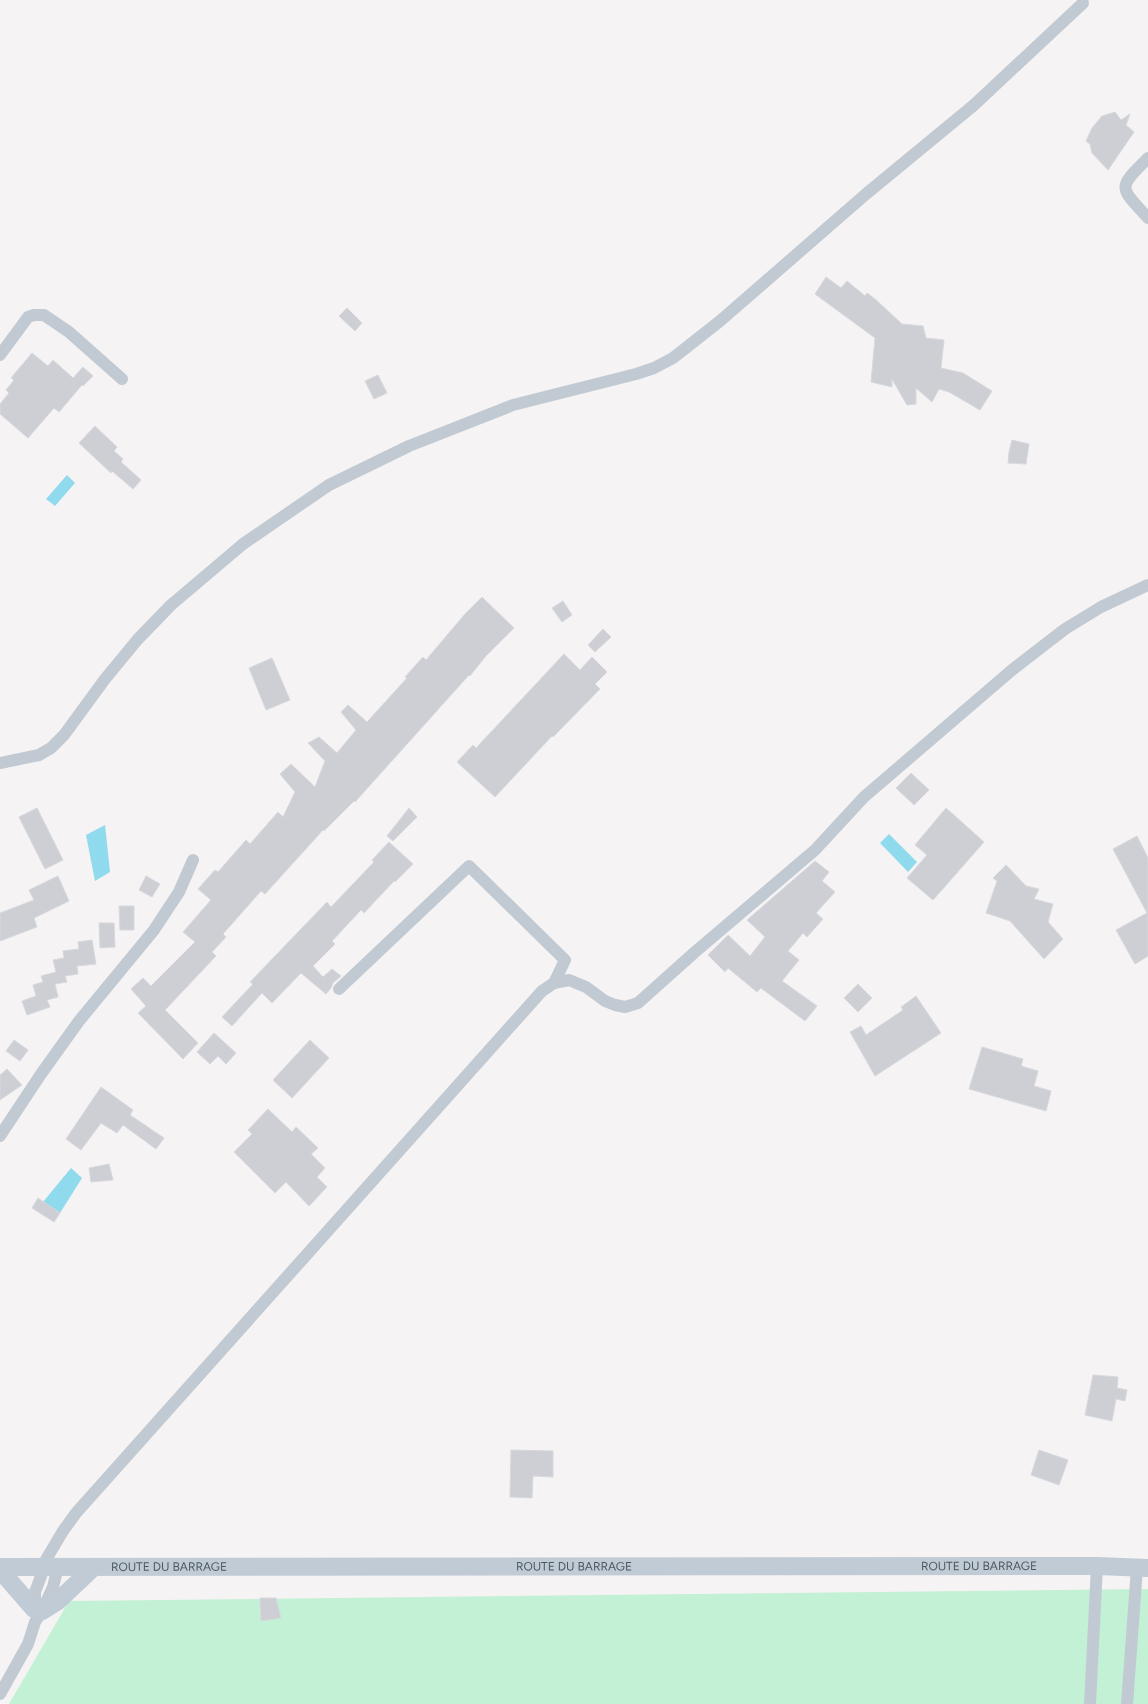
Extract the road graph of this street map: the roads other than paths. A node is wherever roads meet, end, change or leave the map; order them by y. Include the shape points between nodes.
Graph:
1 (1082, 3) dead end
2 (1148, 158) edge
3 (1148, 218) edge
4 (0, 355) edge
5 (122, 380) dead end
6 (1148, 585) edge
7 (0, 763) edge
8 (193, 860) dead end
9 (554, 984) junction
10 (339, 989) dead end
11 (0, 1136) edge
12 (1097, 1566) junction
13 (94, 1567) junction
14 (0, 1568) edge
15 (48, 1568) junction
16 (1143, 1568) edge
17 (37, 1614) junction
18 (0, 1694) edge
19 (1090, 1704) edge
20 (1127, 1704) edge

1 - 7 street via 974,105 673,358 636,374 496,411 409,446 329,485 244,544 171,605 138,639 51,748 39,755
2 - 3 street via 1128,177 1125,186 1127,195
4 - 5 street via 28,317 44,315 69,332
6 - 9 street via 1100,607 1012,670 864,796 815,850 638,1002 625,1007 615,1005 569,980
8 - 11 street via 179,892 154,930 79,1021
9 - 10 street via 564,960 469,866
9 - 15 street via 531,1003 76,1513 63,1531
12 - 13 main road, ROUTE DU BARRAGE
12 - 16 main road, ROUTE DU BARRAGE
12 - 19 street
13 - 15 main road, ROUTE DU BARRAGE
13 - 17 main road via 58,1601
14 - 15 main road, ROUTE DU BARRAGE
14 - 17 main road
15 - 17 street via 53,1587
16 - 20 street
17 - 18 street via 28,1644

